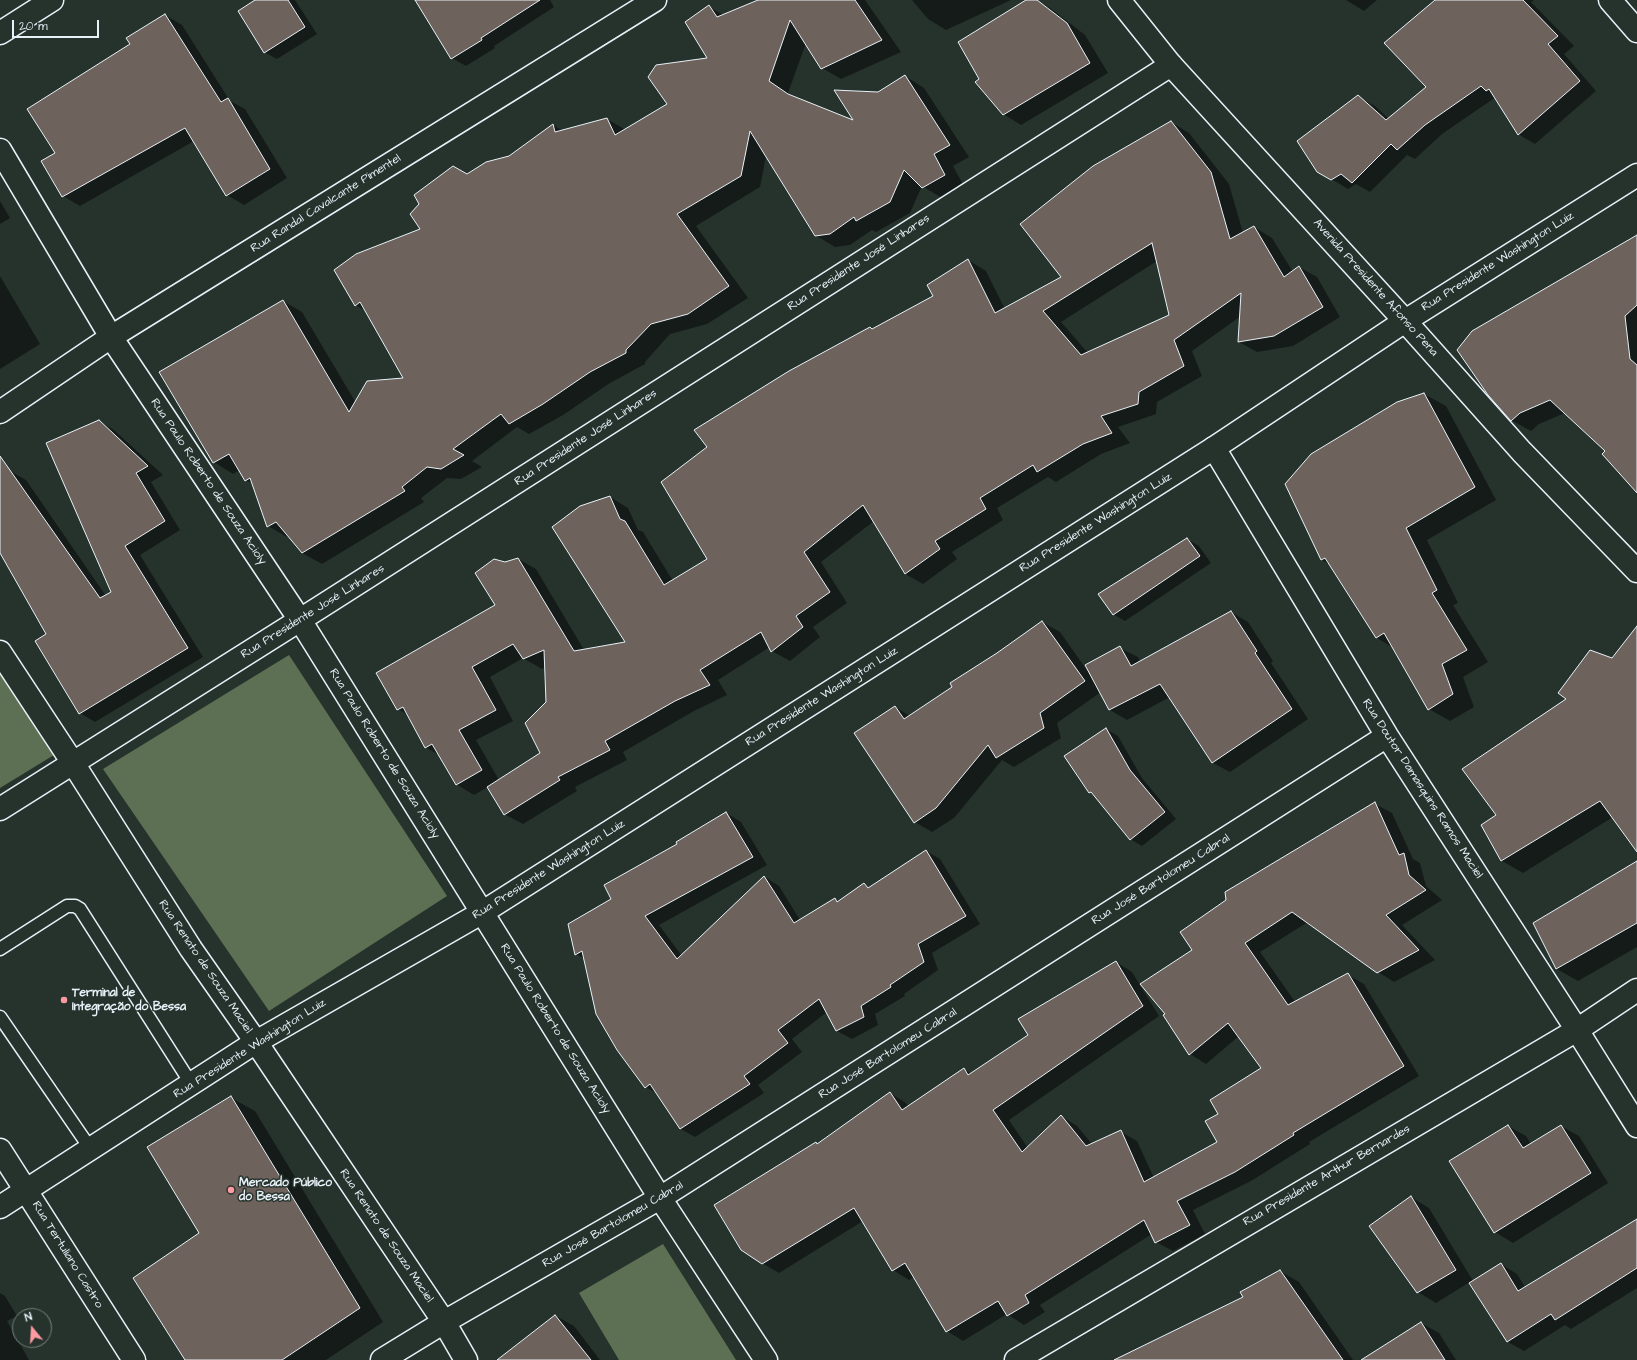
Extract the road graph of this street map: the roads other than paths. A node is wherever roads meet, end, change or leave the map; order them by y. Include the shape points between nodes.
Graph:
1 (52, 0) edge
2 (655, 0) edge
3 (1119, 0) edge
4 (1610, 0) edge
5 (1637, 31) edge
6 (0, 33) edge
7 (1170, 65) junction
8 (0, 150) edge
9 (1637, 175) edge
10 (1405, 321) junction
11 (111, 337) junction
12 (0, 412) edge
13 (1214, 448) junction
14 (1637, 571) edge
15 (300, 620) junction
16 (0, 652) edge
17 (1387, 736) junction
18 (73, 763) junction
19 (0, 809) edge
20 (483, 912) junction
21 (0, 949) edge
22 (1637, 990) edge
23 (0, 1017) edge
24 (1577, 1030) junction
25 (256, 1042) junction
26 (192, 1085) junction
27 (1637, 1126) edge
28 (90, 1148) junction
29 (0, 1150) edge
30 (27, 1190) junction
31 (660, 1198) junction
32 (0, 1207) edge
33 (444, 1322) junction
34 (134, 1360) edge
35 (382, 1360) edge
36 (466, 1360) edge
37 (766, 1360) edge
38 (1016, 1360) edge

1 - 6 street
2 - 11 street, Rua Randal Cavalcante Pimentel
3 - 7 street, Avenida Presidente Afonso Pena
4 - 5 street
7 - 10 street, Avenida Presidente Afonso Pena
7 - 15 street, Rua Presidente José Linhares
8 - 11 street, Rua Paulo Roberto de Souza Acioly
9 - 10 street, Rua Presidente Washington Luiz
10 - 13 street, Rua Presidente Washington Luiz
10 - 14 street, Avenida Presidente Afonso Pena via 1522,452
11 - 12 street, Rua Randal Cavalcante Pimentel
11 - 15 street, Rua Paulo Roberto de Souza Acioly
13 - 17 street, Rua Doutor Damasquins Ramos Maciel
13 - 20 street, Rua Presidente Washington Luiz
15 - 18 street, Rua Presidente José Linhares
15 - 20 street, Rua Paulo Roberto de Souza Acioly
16 - 18 street, Rua Renato de Souza Maciel
17 - 24 street, Rua Doutor Damasquins Ramos Maciel
17 - 31 street, Rua José Bartolomeu Cabral
18 - 19 street, Rua Presidente José Linhares
18 - 25 street, Rua Renato de Souza Maciel via 190,949
20 - 25 street, Rua Presidente Washington Luiz
20 - 31 street, Rua Paulo Roberto de Souza Acioly
21 - 26 lane via 68,906 80,909
22 - 24 street, Rua Presidente Arthur Bernardes
23 - 28 lane
24 - 27 street, Rua Doutor Damasquins Ramos Maciel
24 - 38 street, Rua Presidente Arthur Bernardes
25 - 26 street, Rua Presidente Washington Luiz
25 - 33 street, Rua Renato de Souza Maciel
26 - 28 street, Rua Presidente Washington Luiz
28 - 30 street, Rua Presidente Washington Luiz
29 - 30 street, Rua Tertuliano Castro
30 - 32 street, Rua Presidente Washington Luiz
30 - 34 street, Rua Tertuliano Castro
31 - 33 street, Rua José Bartolomeu Cabral
31 - 37 street, Rua Paulo Roberto de Souza Acioly
33 - 35 street, Rua José Bartolomeu Cabral
33 - 36 street, Rua Renato de Souza Maciel

